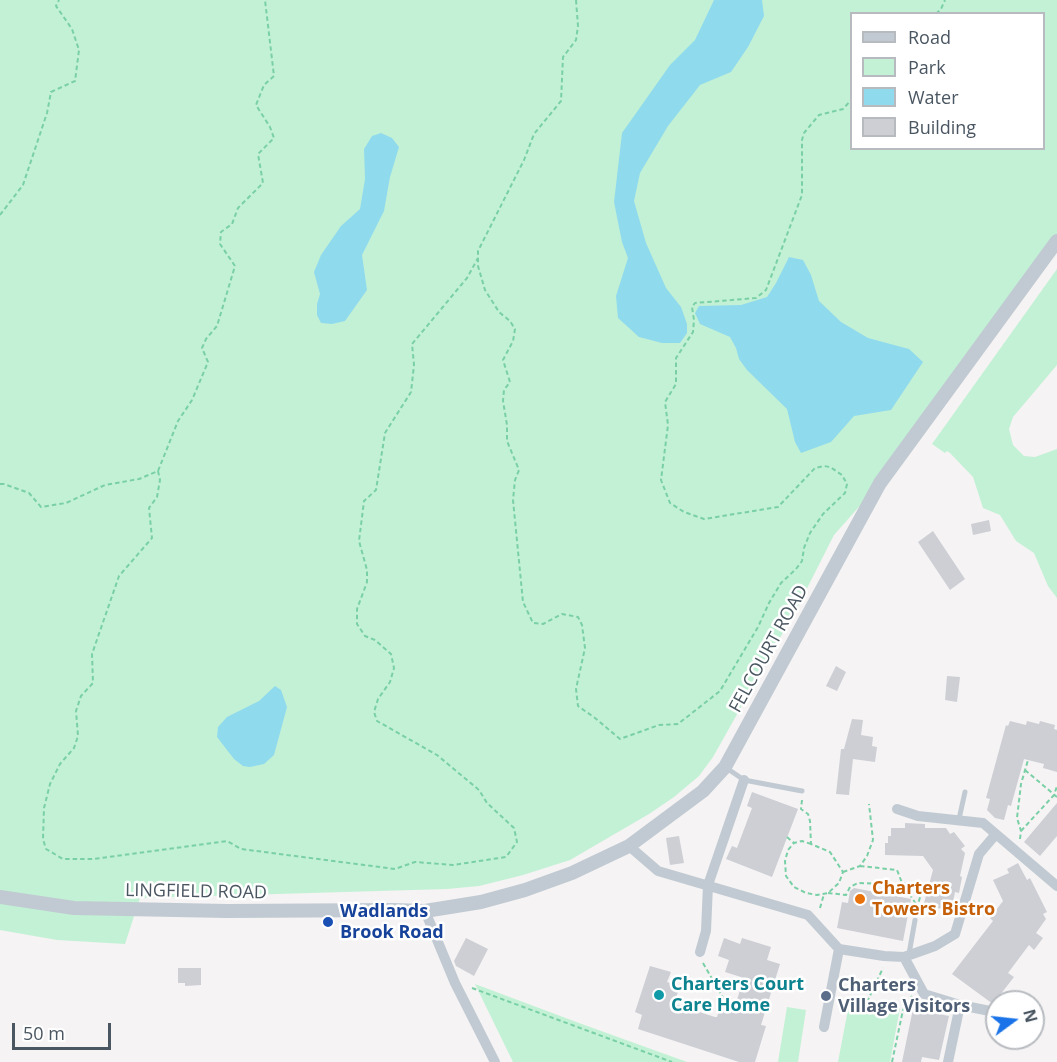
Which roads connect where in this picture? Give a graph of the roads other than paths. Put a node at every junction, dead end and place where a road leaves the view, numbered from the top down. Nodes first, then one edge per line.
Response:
1 (1057, 241) edge
2 (725, 767) junction
3 (744, 780) junction
4 (802, 791) road end
5 (965, 792) dead end
6 (897, 809) dead end
7 (959, 819) junction
8 (996, 834) junction
9 (629, 846) junction
10 (708, 885) junction
11 (1057, 886) edge
12 (0, 897) edge
13 (392, 910) joint
14 (425, 911) junction
15 (915, 920) road end
16 (839, 949) junction
17 (700, 952) road end
18 (907, 956) junction
19 (960, 1005) junction
20 (985, 1010) edge
21 (824, 1027) dead end
22 (495, 1062) edge
23 (948, 1062) edge

1 - 2 street, FELCOURT ROAD
2 - 3 lane
2 - 9 street, FELCOURT ROAD
3 - 4 lane
3 - 10 street
5 - 7 lane
6 - 7 street
7 - 8 street
8 - 11 street
8 - 18 street
9 - 10 street
9 - 14 street, FELCOURT ROAD
10 - 16 street
10 - 17 street
12 - 13 street, LINGFIELD ROAD
13 - 14 street, FELCOURT ROAD
14 - 22 street
15 - 18 lane
16 - 18 street
16 - 21 street
18 - 19 street
19 - 20 street
19 - 23 street

